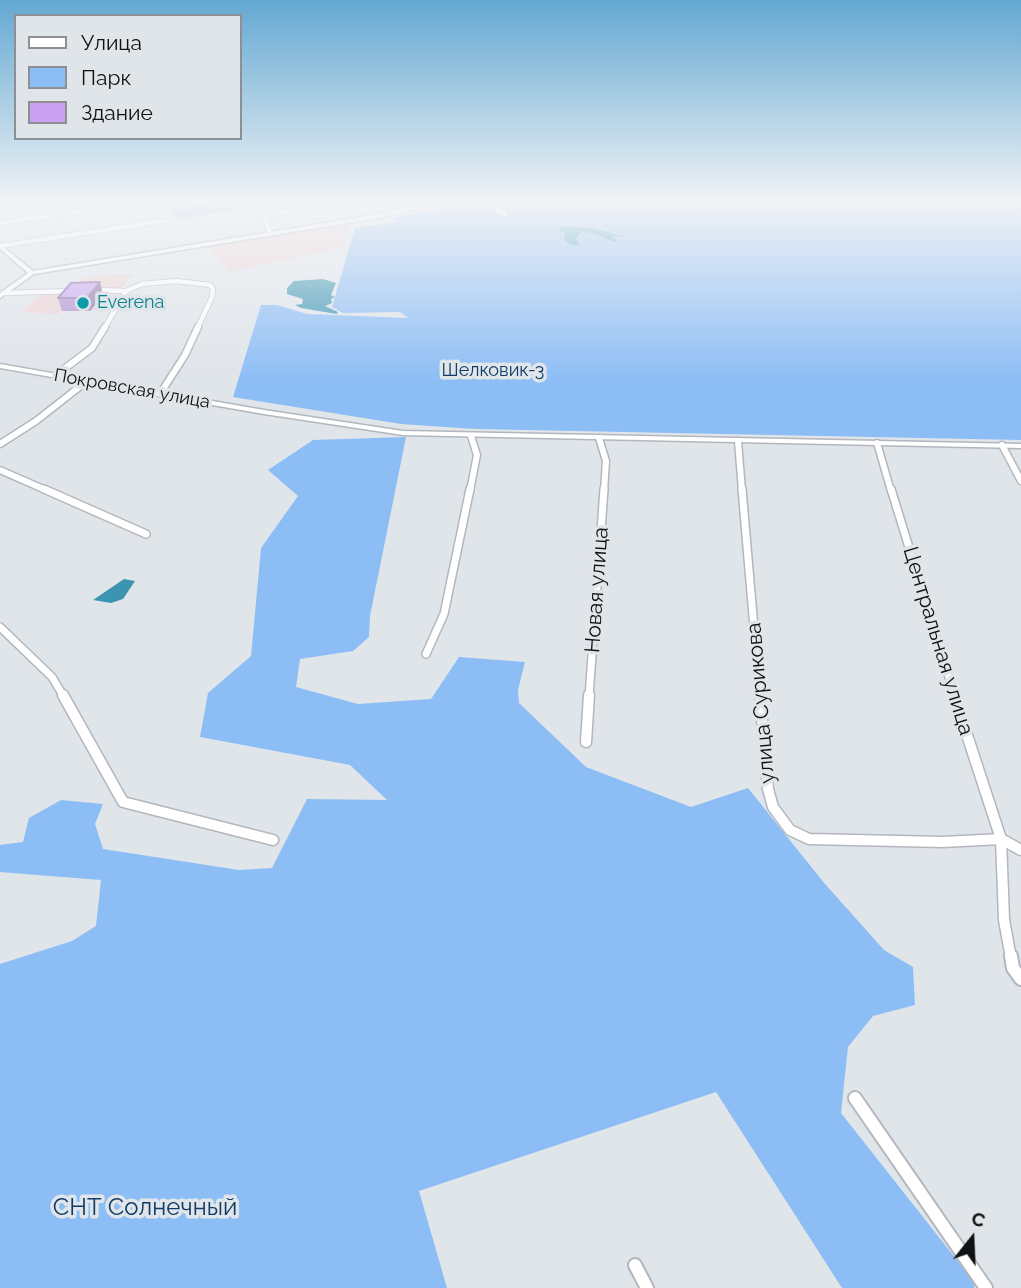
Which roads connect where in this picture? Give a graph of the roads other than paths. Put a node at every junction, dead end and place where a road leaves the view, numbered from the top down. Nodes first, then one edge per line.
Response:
1 (15, 260) edge
2 (109, 260) edge
3 (32, 273) junction
4 (76, 290) edge
5 (90, 290) edge
6 (126, 291) junction
7 (2, 295) edge
8 (0, 366) edge
9 (56, 375) junction
10 (87, 381) junction
11 (160, 394) junction
12 (471, 436) junction
13 (599, 438) junction
14 (738, 440) junction
15 (877, 443) junction
16 (0, 444) edge
17 (1002, 445) junction
18 (1021, 446) edge
19 (0, 470) edge
20 (1021, 481) edge
21 (146, 534) dead end
22 (0, 627) edge
23 (426, 653) dead end
24 (586, 742) dead end
25 (1001, 839) junction
26 (273, 840) dead end
27 (1021, 850) edge
28 (1021, 979) edge
29 (855, 1098) dead end
30 (635, 1265) dead end
31 (647, 1288) edge
32 (986, 1288) edge

1 - 3 street
2 - 3 street
3 - 7 street
4 - 7 street
5 - 6 street
6 - 9 street
6 - 11 street
8 - 9 street, Покровская улица
9 - 10 street, Покровская улица
10 - 11 street, Покровская улица
10 - 16 street
11 - 12 street, Покровская улица
12 - 13 street, Покровская улица
12 - 23 street
13 - 14 street, Покровская улица
13 - 24 street, Новая улица
14 - 15 street, Покровская улица
14 - 25 street, улица Сурикова
15 - 17 street, Покровская улица
15 - 25 street, Центральная улица
17 - 18 street, Покровская улица
17 - 20 street
19 - 21 street
22 - 26 street
25 - 27 street
25 - 28 street, Центральная улица
29 - 32 street
30 - 31 street

